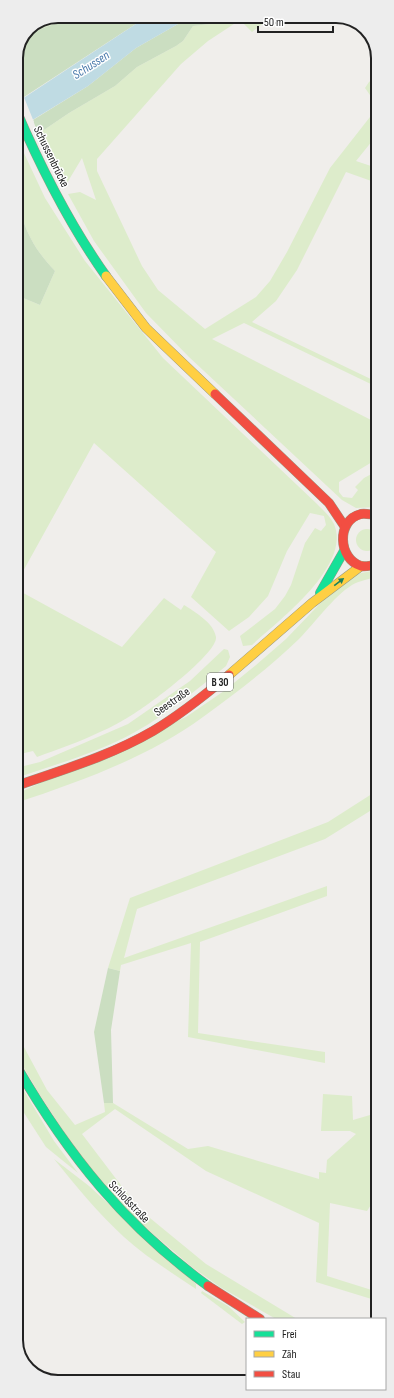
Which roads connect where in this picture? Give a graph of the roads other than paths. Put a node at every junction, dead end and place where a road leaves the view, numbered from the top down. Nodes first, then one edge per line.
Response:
1 (23, 127) edge
2 (329, 503) junction
3 (371, 513) edge
4 (356, 516) junction
5 (345, 527) junction
6 (344, 551) junction
7 (371, 565) edge
8 (361, 566) junction
9 (317, 598) junction
10 (23, 783) edge
11 (23, 1078) edge
12 (258, 1318) edge

1 - 2 main road, Schussenbrücke
2 - 4 main road
2 - 5 main road
3 - 4 main road
4 - 5 main road
5 - 6 main road, Seestraße
6 - 8 main road
6 - 9 main road, Seestraße / B 30
7 - 8 main road
9 -> 8 main road, Seestraße / B 30
9 - 10 main road, Seestraße / B 30
11 - 12 main road, Schloßstraße

